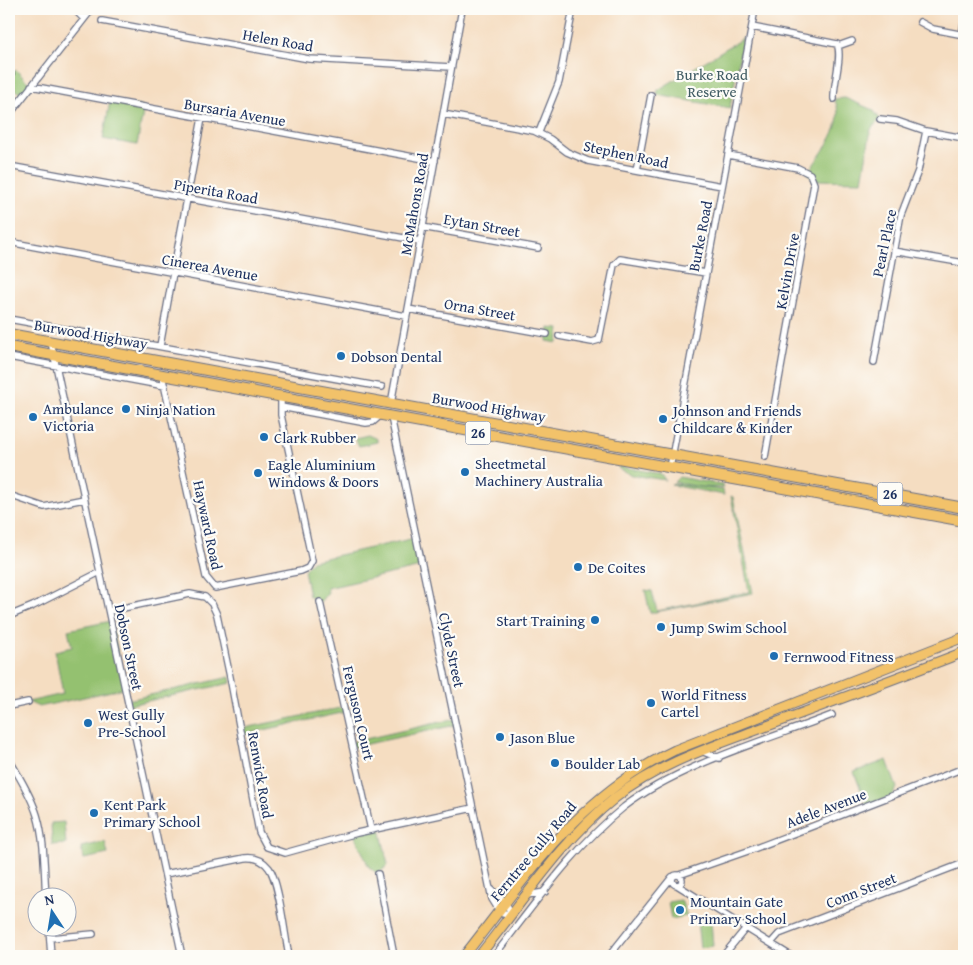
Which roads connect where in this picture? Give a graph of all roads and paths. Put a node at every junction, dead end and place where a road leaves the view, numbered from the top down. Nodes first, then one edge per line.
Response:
1 (74, 9) edge
2 (92, 9) edge
3 (462, 9) edge
4 (573, 9) edge
5 (755, 9) edge
6 (84, 18) junction
7 (102, 21) dead end
8 (920, 22) dead end
9 (964, 23) edge
10 (752, 27) junction
11 (963, 35) edge
12 (852, 40) dead end
13 (838, 46) junction
14 (451, 67) junction
15 (31, 86) junction
16 (651, 95) dead end
17 (834, 99) dead end
18 (443, 114) junction
19 (9, 115) edge
20 (202, 118) junction
21 (880, 119) dead end
22 (926, 131) junction
23 (539, 132) junction
24 (964, 138) edge
25 (728, 155) junction
26 (434, 161) junction
27 (9, 166) edge
28 (638, 170) junction
29 (190, 183) dead end
30 (722, 186) junction
31 (187, 199) junction
32 (422, 227) junction
33 (420, 241) junction
34 (9, 242) edge
35 (538, 248) dead end
36 (894, 251) junction
37 (613, 254) dead end
38 (176, 257) dead end
39 (618, 260) junction
40 (964, 263) edge
41 (173, 273) junction
42 (706, 273) junction
43 (408, 309) junction
44 (406, 316) junction
45 (9, 319) edge
46 (9, 334) edge
47 (547, 334) dead end
48 (559, 336) dead end
49 (51, 342) junction
50 (160, 346) junction
51 (9, 347) edge
52 (54, 355) junction
53 (9, 357) edge
54 (874, 362) dead end
55 (56, 366) junction
56 (162, 375) junction
57 (164, 386) junction
58 (382, 387) dead end
59 (281, 402) junction
60 (391, 404) junction
61 (386, 416) junction
62 (673, 456) junction
63 (765, 457) dead end
64 (670, 468) junction
65 (9, 495) edge
66 (84, 499) junction
67 (964, 508) edge
68 (964, 522) edge
69 (100, 572) junction
70 (320, 602) dead end
71 (109, 611) junction
72 (9, 616) edge
73 (964, 637) edge
74 (964, 652) edge
75 (28, 702) dead end
76 (822, 705) junction
77 (9, 706) edge
78 (781, 708) junction
79 (832, 715) dead end
80 (785, 719) junction
81 (818, 720) junction
82 (701, 751) junction
83 (719, 758) junction
84 (9, 759) edge
85 (670, 765) junction
86 (964, 768) edge
87 (666, 781) junction
88 (473, 808) junction
89 (371, 830) junction
90 (964, 864) edge
91 (165, 874) junction
92 (378, 874) dead end
93 (677, 880) junction
94 (45, 888) edge
95 (491, 889) junction
96 (545, 892) junction
97 (527, 895) junction
98 (506, 903) junction
99 (500, 912) junction
100 (510, 917) junction
101 (746, 928) junction
102 (93, 934) dead end
103 (512, 934) junction
104 (78, 935) edge
105 (50, 938) edge
106 (771, 943) junction
107 (51, 956) edge
108 (182, 956) edge
109 (289, 956) edge
110 (394, 956) edge
111 (464, 956) edge
112 (479, 956) edge
113 (494, 956) edge
114 (609, 956) edge
115 (723, 956) edge
116 (790, 956) edge

1 - 6 street
2 - 6 street
3 - 14 street, McMahons Road
4 - 23 street
5 - 10 street, Burke Road
6 - 15 street
7 - 14 street, Helen Road
8 - 11 street
9 - 11 street
10 - 13 street
10 - 25 street, Burke Road
12 - 13 street
13 - 17 street
14 - 18 street, McMahons Road
15 - 19 street
15 - 20 street, Bursaria Avenue
16 - 28 street
18 - 23 street, Stephen Road
18 - 26 street, McMahons Road
20 - 26 street, Bursaria Avenue
20 - 29 street
21 - 22 street
22 - 24 street
22 - 36 street, Pearl Place
23 - 28 street, Stephen Road
25 - 30 street, Burke Road
25 - 63 street, Kelvin Drive
26 - 32 street, McMahons Road
27 - 31 street, Piperita Road
28 - 30 street, Stephen Road
30 - 42 street, Burke Road
31 - 33 street, Piperita Road
31 - 38 street
32 - 33 street, McMahons Road
32 - 35 street, Eytan Street
33 - 43 street, McMahons Road
34 - 41 street, Cinerea Avenue
36 - 40 street
36 - 54 street, Pearl Place
37 - 39 street
39 - 42 street
39 - 48 street
41 - 44 street, Cinerea Avenue
41 - 50 street
42 - 62 street, Burke Road
43 - 44 street, McMahons Road
43 - 47 street, Orna Street
44 - 60 street, McMahons Road
45 - 50 street, Burwood Highway
46 - 49 highway, Burwood Highway / 26
49 - 52 street, Dobson Street
49 - 60 highway, Burwood Highway / 26
50 - 58 street, Burwood Highway
51 - 52 highway, Burwood Highway / 26
52 - 55 street, Dobson Street
52 - 56 highway, Burwood Highway / 26
53 - 55 street
55 - 57 street
55 - 66 street, Dobson Street
56 - 57 street, Hayward Road
56 - 59 highway, Burwood Highway / 26
57 - 59 street, Hayward Road
59 - 61 highway, Burwood Highway / 26
60 - 61 highway
60 - 62 highway, Burwood Highway / 26
61 - 64 highway, Burwood Highway / 26
61 - 88 street, Clyde Street
62 - 64 street, Burke Road
62 - 67 highway, Burwood Highway / 26
64 - 68 highway, Burwood Highway / 26
65 - 66 street
66 - 69 street, Dobson Street
69 - 71 street, Dobson Street
69 - 72 street
70 - 89 street, Ferguson Court
71 - 89 street, Renwick Road
71 - 91 street, Dobson Street
73 - 78 main road, Ferntree Gully Road
74 - 76 main road, Ferntree Gully Road
75 - 77 street
76 - 80 main road, Ferntree Gully Road
76 - 81 street
78 - 80 main road
78 - 98 main road, Ferntree Gully Road
79 - 81 street
80 - 82 main road, Ferntree Gully Road
81 - 83 street
82 - 83 street
82 - 85 main road, Ferntree Gully Road
83 - 87 street
84 - 94 street
85 - 87 street
85 - 97 main road, Ferntree Gully Road
86 - 93 street, Adele Avenue
87 - 96 street
88 - 89 street, Renwick Road
88 - 95 street, Clyde Street
90 - 106 street, Conn Street
91 - 108 street, Dobson Street
91 - 109 street
92 - 110 street
93 - 101 street
93 - 114 street, Adele Avenue
95 - 98 street
95 - 99 street, Clyde Street
96 - 97 street
96 - 103 street
97 - 100 main road, Ferntree Gully Road
98 - 99 main road, Ferntree Gully Road
98 - 100 street
99 - 100 street
99 - 111 main road, Ferntree Gully Road
100 - 103 street
100 - 112 main road, Ferntree Gully Road
101 - 106 street
101 - 115 street
102 - 104 street
103 - 113 street
105 - 107 street
106 - 116 street

